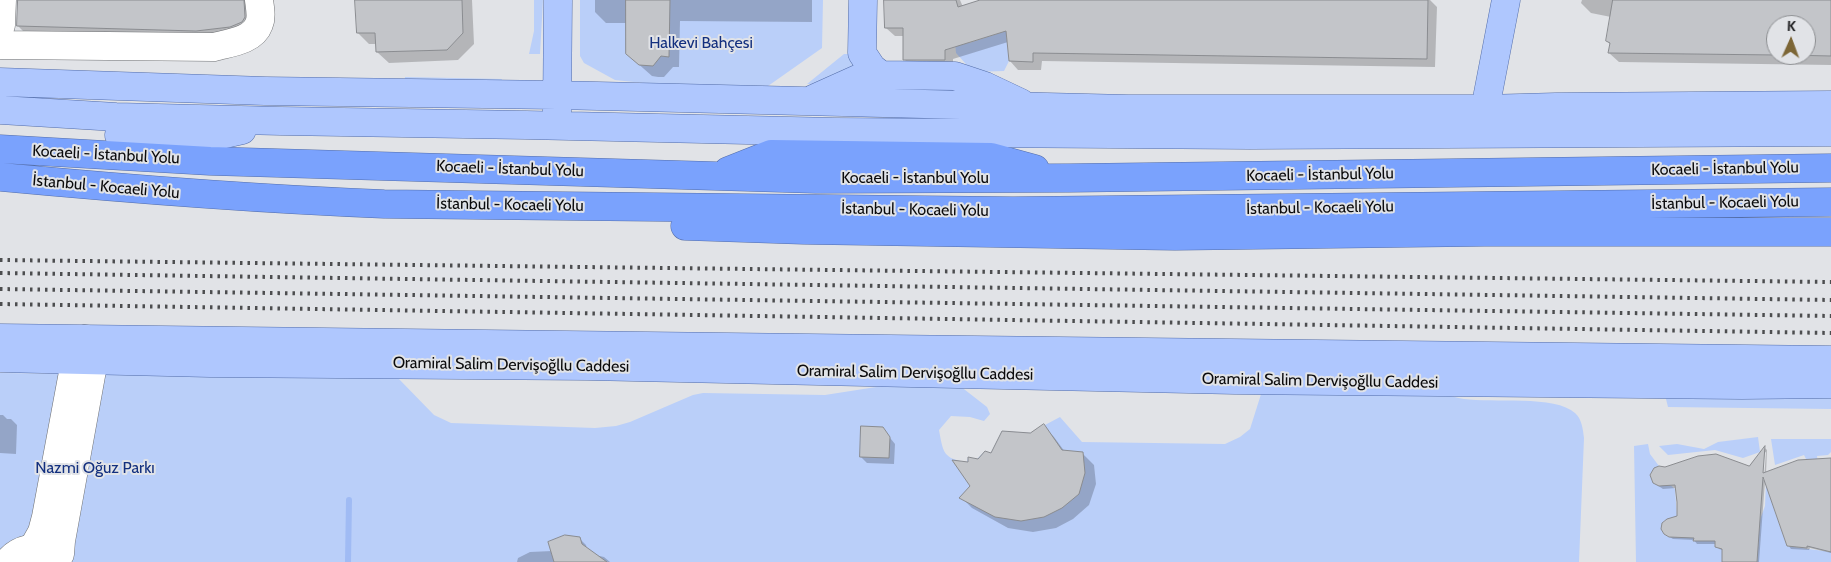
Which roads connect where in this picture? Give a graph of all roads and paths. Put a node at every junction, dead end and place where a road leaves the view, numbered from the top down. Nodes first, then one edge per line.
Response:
1 (260, 0) edge
2 (558, 0) edge
3 (863, 0) edge
4 (1506, 0) edge
5 (1, 23) edge
6 (881, 74) junction
7 (0, 82) edge
8 (557, 95) junction
9 (807, 102) junction
10 (1831, 105) edge
11 (1031, 108) junction
12 (0, 110) edge
13 (1484, 121) junction
14 (281, 122) junction
15 (0, 126) edge
16 (556, 126) junction
17 (1831, 132) edge
18 (0, 149) edge
19 (1831, 168) edge
20 (0, 177) edge
21 (140, 190) junction
22 (0, 194) edge
23 (1831, 202) edge
24 (492, 205) junction
25 (1831, 232) edge
26 (0, 338) edge
27 (85, 352) junction
28 (0, 358) edge
29 (1831, 360) edge
30 (1831, 384) edge
31 (34, 548) junction
32 (64, 558) edge
33 (8, 562) edge

1 - 5 street
2 - 8 main road
3 - 6 main road
4 - 13 main road
6 - 9 main road
6 - 11 main road
7 - 8 main road
8 - 9 main road
8 - 16 main road
9 - 11 main road
10 - 13 main road
11 - 13 main road
12 - 14 main road
13 - 16 main road
13 - 17 main road
14 - 15 main road
14 - 16 main road
18 - 19 highway, Kocaeli - İstanbul Yolu
20 - 21 highway, İstanbul - Kocaeli Yolu
21 - 22 highway
21 - 24 highway, İstanbul - Kocaeli Yolu
23 - 24 highway, İstanbul - Kocaeli Yolu
24 - 25 highway
26 - 27 main road, Oramiral Salim Dervişoğllu Caddesi
27 - 28 main road, Oramiral Salim Dervişoğllu Caddesi
27 - 29 main road, Oramiral Salim Dervişoğllu Caddesi
27 - 30 main road, Oramiral Salim Dervişoğllu Caddesi
27 - 31 street
27 - 32 street
31 - 32 street
31 - 33 street

